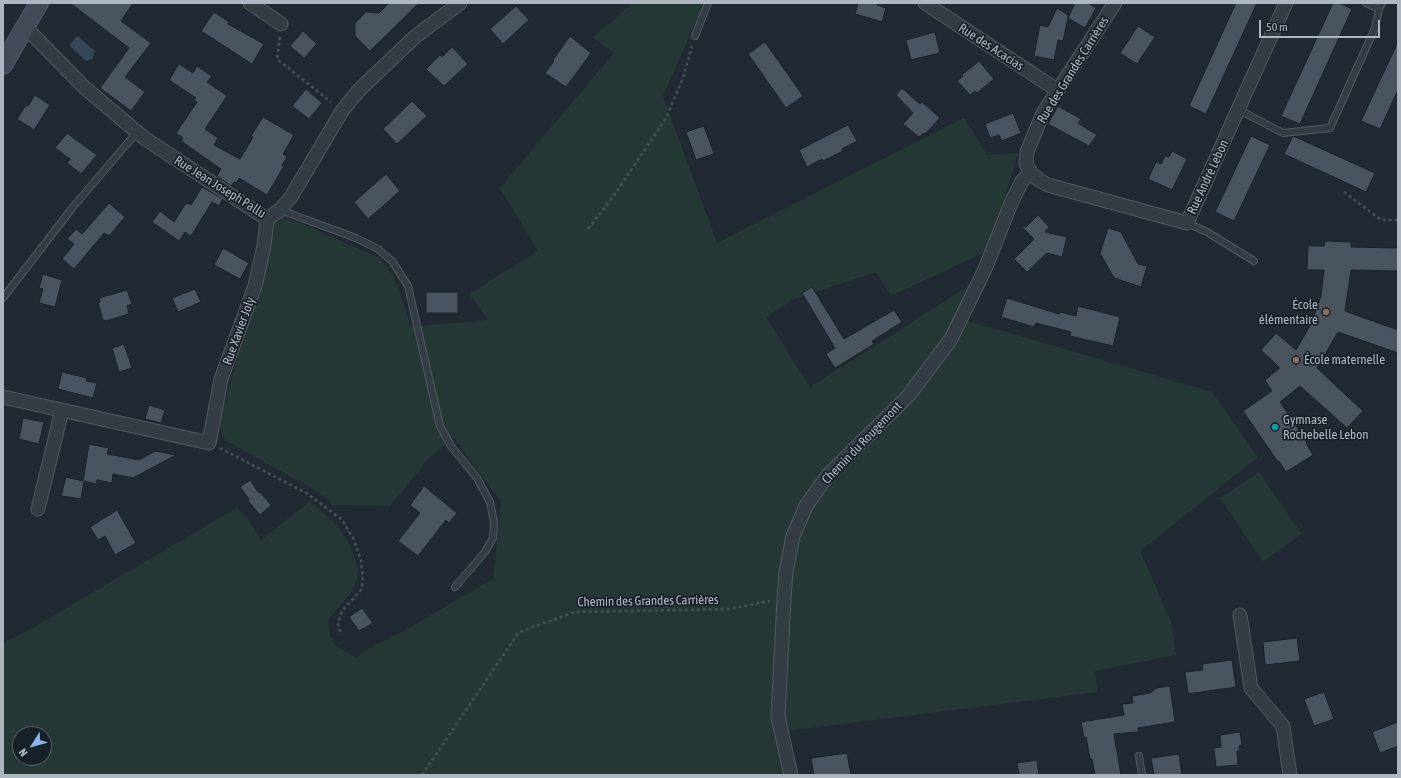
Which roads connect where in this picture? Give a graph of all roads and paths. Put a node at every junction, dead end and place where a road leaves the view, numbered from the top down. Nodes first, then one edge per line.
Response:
1 (39, 3) edge
2 (250, 3) edge
3 (460, 3) edge
4 (708, 3) edge
5 (925, 3) edge
6 (1115, 3) edge
7 (1286, 3) edge
8 (1366, 3) edge
9 (1382, 3) edge
10 (1379, 9) junction
11 (281, 24) joint
12 (24, 29) junction
13 (695, 36) joint
14 (3, 65) edge
15 (1057, 90) junction
16 (1239, 110) junction
17 (342, 111) junction
18 (137, 132) junction
19 (1031, 173) junction
20 (1344, 192) dead end
21 (280, 210) junction
22 (267, 219) junction
23 (1398, 220) edge
24 (1187, 222) junction
25 (588, 229) dead end
26 (1254, 262) dead end
27 (3, 298) edge
28 (3, 397) edge
29 (62, 410) junction
30 (209, 443) junction
31 (38, 508) dead end
32 (455, 587) dead end
33 (784, 599) junction
34 (1240, 615) dead end
35 (341, 635) dead end
36 (1139, 756) dead end
37 (422, 775) edge
38 (791, 775) edge
39 (1142, 775) edge
40 (1290, 775) edge

1 - 12 street
2 - 11 street
3 - 17 street, Rue Jean Joseph Pallu
4 - 13 lane
5 - 15 street, Rue des Acacias
6 - 15 street, Rue des Grandes Carrières
7 - 16 street, Rue André Lebon
8 - 10 lane
9 - 10 lane
10 - 16 lane
11 - 17 path
12 - 14 street
12 - 18 street, Rue Jean Joseph Pallu
13 - 25 path
15 - 19 street, Rue des Grandes Carrières
16 - 24 street, Rue André Lebon
17 - 21 street, Rue Jean Joseph Pallu
18 - 22 street, Rue Jean Joseph Pallu
18 - 27 lane
19 - 24 street, Rue André Lebon
19 - 33 street, Chemin du Rougemont
20 - 23 path
21 - 22 street, Rue Jean Joseph Pallu
21 - 32 lane
22 - 30 street, Rue Xavier Joly
24 - 26 lane
28 - 29 street
29 - 30 street
29 - 31 street
30 - 35 path
33 - 37 path, Chemin des Grandes Carrières
33 - 38 street, Chemin du Rougemont
34 - 40 street
36 - 39 lane

